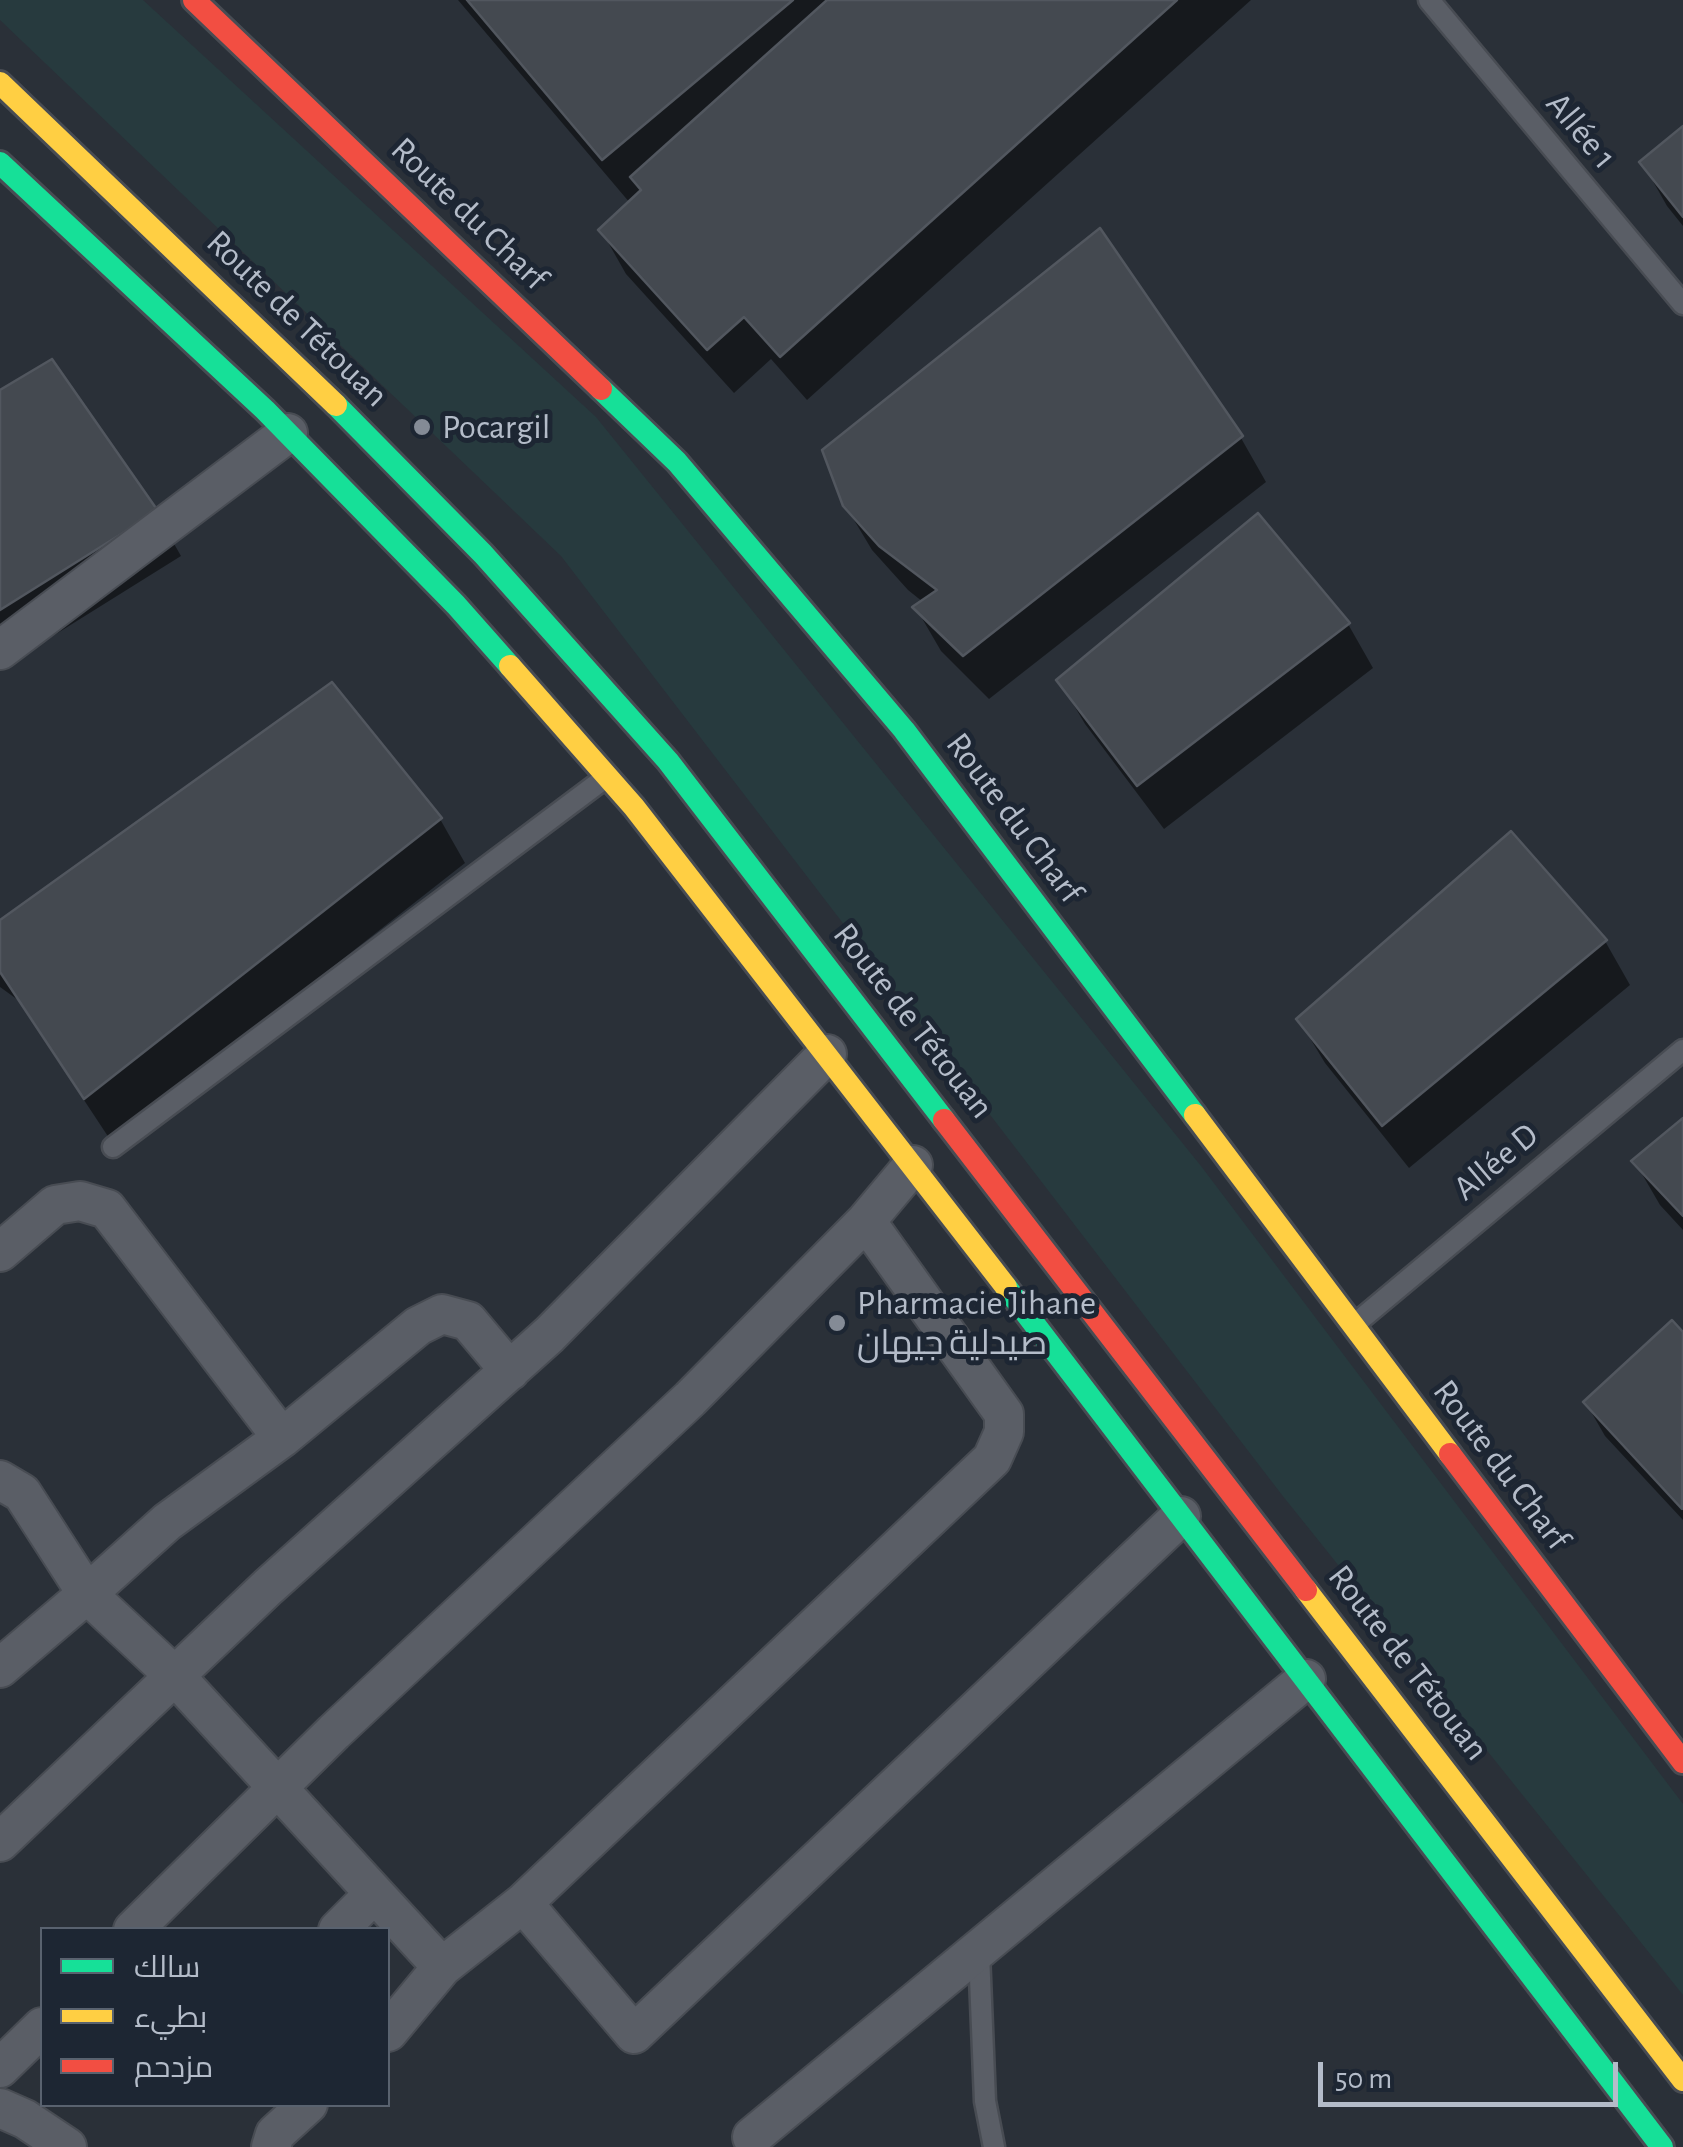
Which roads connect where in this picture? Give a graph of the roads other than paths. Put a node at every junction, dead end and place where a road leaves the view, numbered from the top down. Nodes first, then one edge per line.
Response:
1 (194, 0) edge
2 (1428, 0) edge
3 (0, 82) edge
4 (0, 163) edge
5 (1683, 304) edge
6 (288, 433) junction
7 (0, 650) edge
8 (607, 776) junction
9 (1683, 1050) edge
10 (826, 1054) junction
11 (113, 1147) dead end
12 (913, 1165) junction
13 (866, 1221) junction
14 (0, 1252) edge
15 (1352, 1326) junction
16 (510, 1371) junction
17 (282, 1438) junction
18 (0, 1480) edge
19 (1181, 1516) junction
20 (87, 1594) junction
21 (0, 1668) edge
22 (176, 1677) junction
23 (1306, 1679) junction
24 (1683, 1762) edge
25 (278, 1788) junction
26 (0, 1842) edge
27 (374, 1894) junction
28 (523, 1903) junction
29 (135, 1927) edge
30 (341, 1927) edge
31 (979, 1953) junction
32 (442, 1967) junction
33 (40, 2029) edge
34 (390, 2030) edge
35 (0, 2068) edge
36 (1683, 2080) edge
37 (305, 2107) edge
38 (0, 2108) edge
39 (752, 2137) dead end
40 (67, 2147) edge
41 (271, 2147) edge
42 (994, 2147) edge
43 (1662, 2147) edge

1 - 15 main road, Route du Charf
2 - 5 lane, Allée 1
3 - 36 main road, Route de Tétouan
4 - 6 main road
6 - 7 street
6 - 8 main road
8 - 10 main road
8 - 11 lane
9 - 15 lane, Allée D
10 - 12 main road
10 - 16 street
12 - 13 street
12 - 19 main road
13 - 25 street
13 - 28 street
14 - 17 street
15 - 24 main road, Route du Charf
16 - 17 street
16 - 22 street
17 - 20 street
18 - 20 street
19 - 23 main road
19 - 28 street
20 - 21 street
20 - 22 street
22 - 25 street
22 - 26 street
23 - 31 street
23 - 43 main road
25 - 27 street
25 - 29 street
27 - 30 street
27 - 32 street
28 - 32 street
31 - 39 street
31 - 42 lane
32 - 34 street
33 - 35 street
37 - 41 street
38 - 40 street

